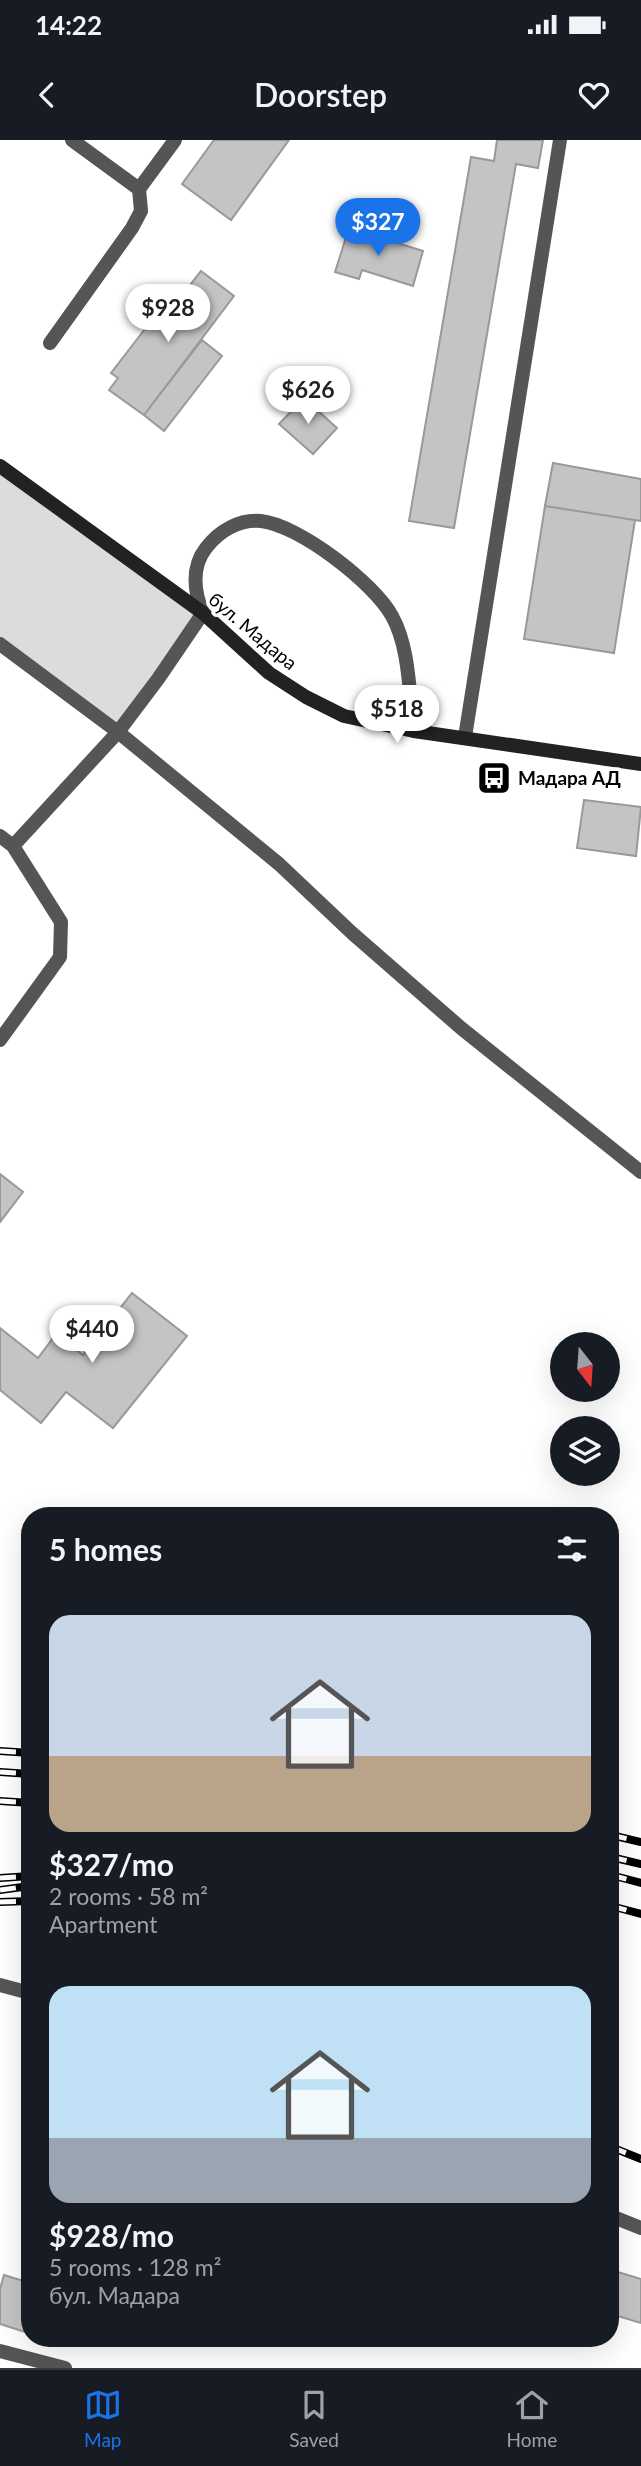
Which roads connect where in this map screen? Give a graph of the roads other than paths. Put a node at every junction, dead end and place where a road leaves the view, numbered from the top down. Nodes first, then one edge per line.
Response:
1 (72, 140) edge
2 (175, 140) edge
3 (560, 140) edge
4 (139, 190) junction
5 (50, 343) dead end
6 (0, 466) edge
7 (202, 613) junction
8 (0, 644) edge
9 (414, 731) junction
10 (118, 732) junction
11 (465, 737) junction
12 (641, 764) edge
13 (0, 836) edge
14 (13, 846) junction
15 (0, 1040) edge
16 (641, 1172) edge
17 (0, 1985) edge
18 (21, 1991) edge
19 (619, 2219) edge
20 (641, 2228) edge
21 (0, 2351) edge
22 (65, 2368) edge

1 - 4 lane
2 - 4 lane
3 - 11 lane
4 - 5 lane
6 - 7 main road, бул. Мадара
7 - 9 main road, бул. Мадара
7 - 9 lane
7 - 10 lane
8 - 10 lane
9 - 11 main road, бул. Мадара
10 - 14 lane
10 - 16 lane
11 - 12 main road, бул. Мадара
13 - 14 lane
14 - 15 lane
17 - 18 lane
19 - 20 lane
21 - 22 lane

